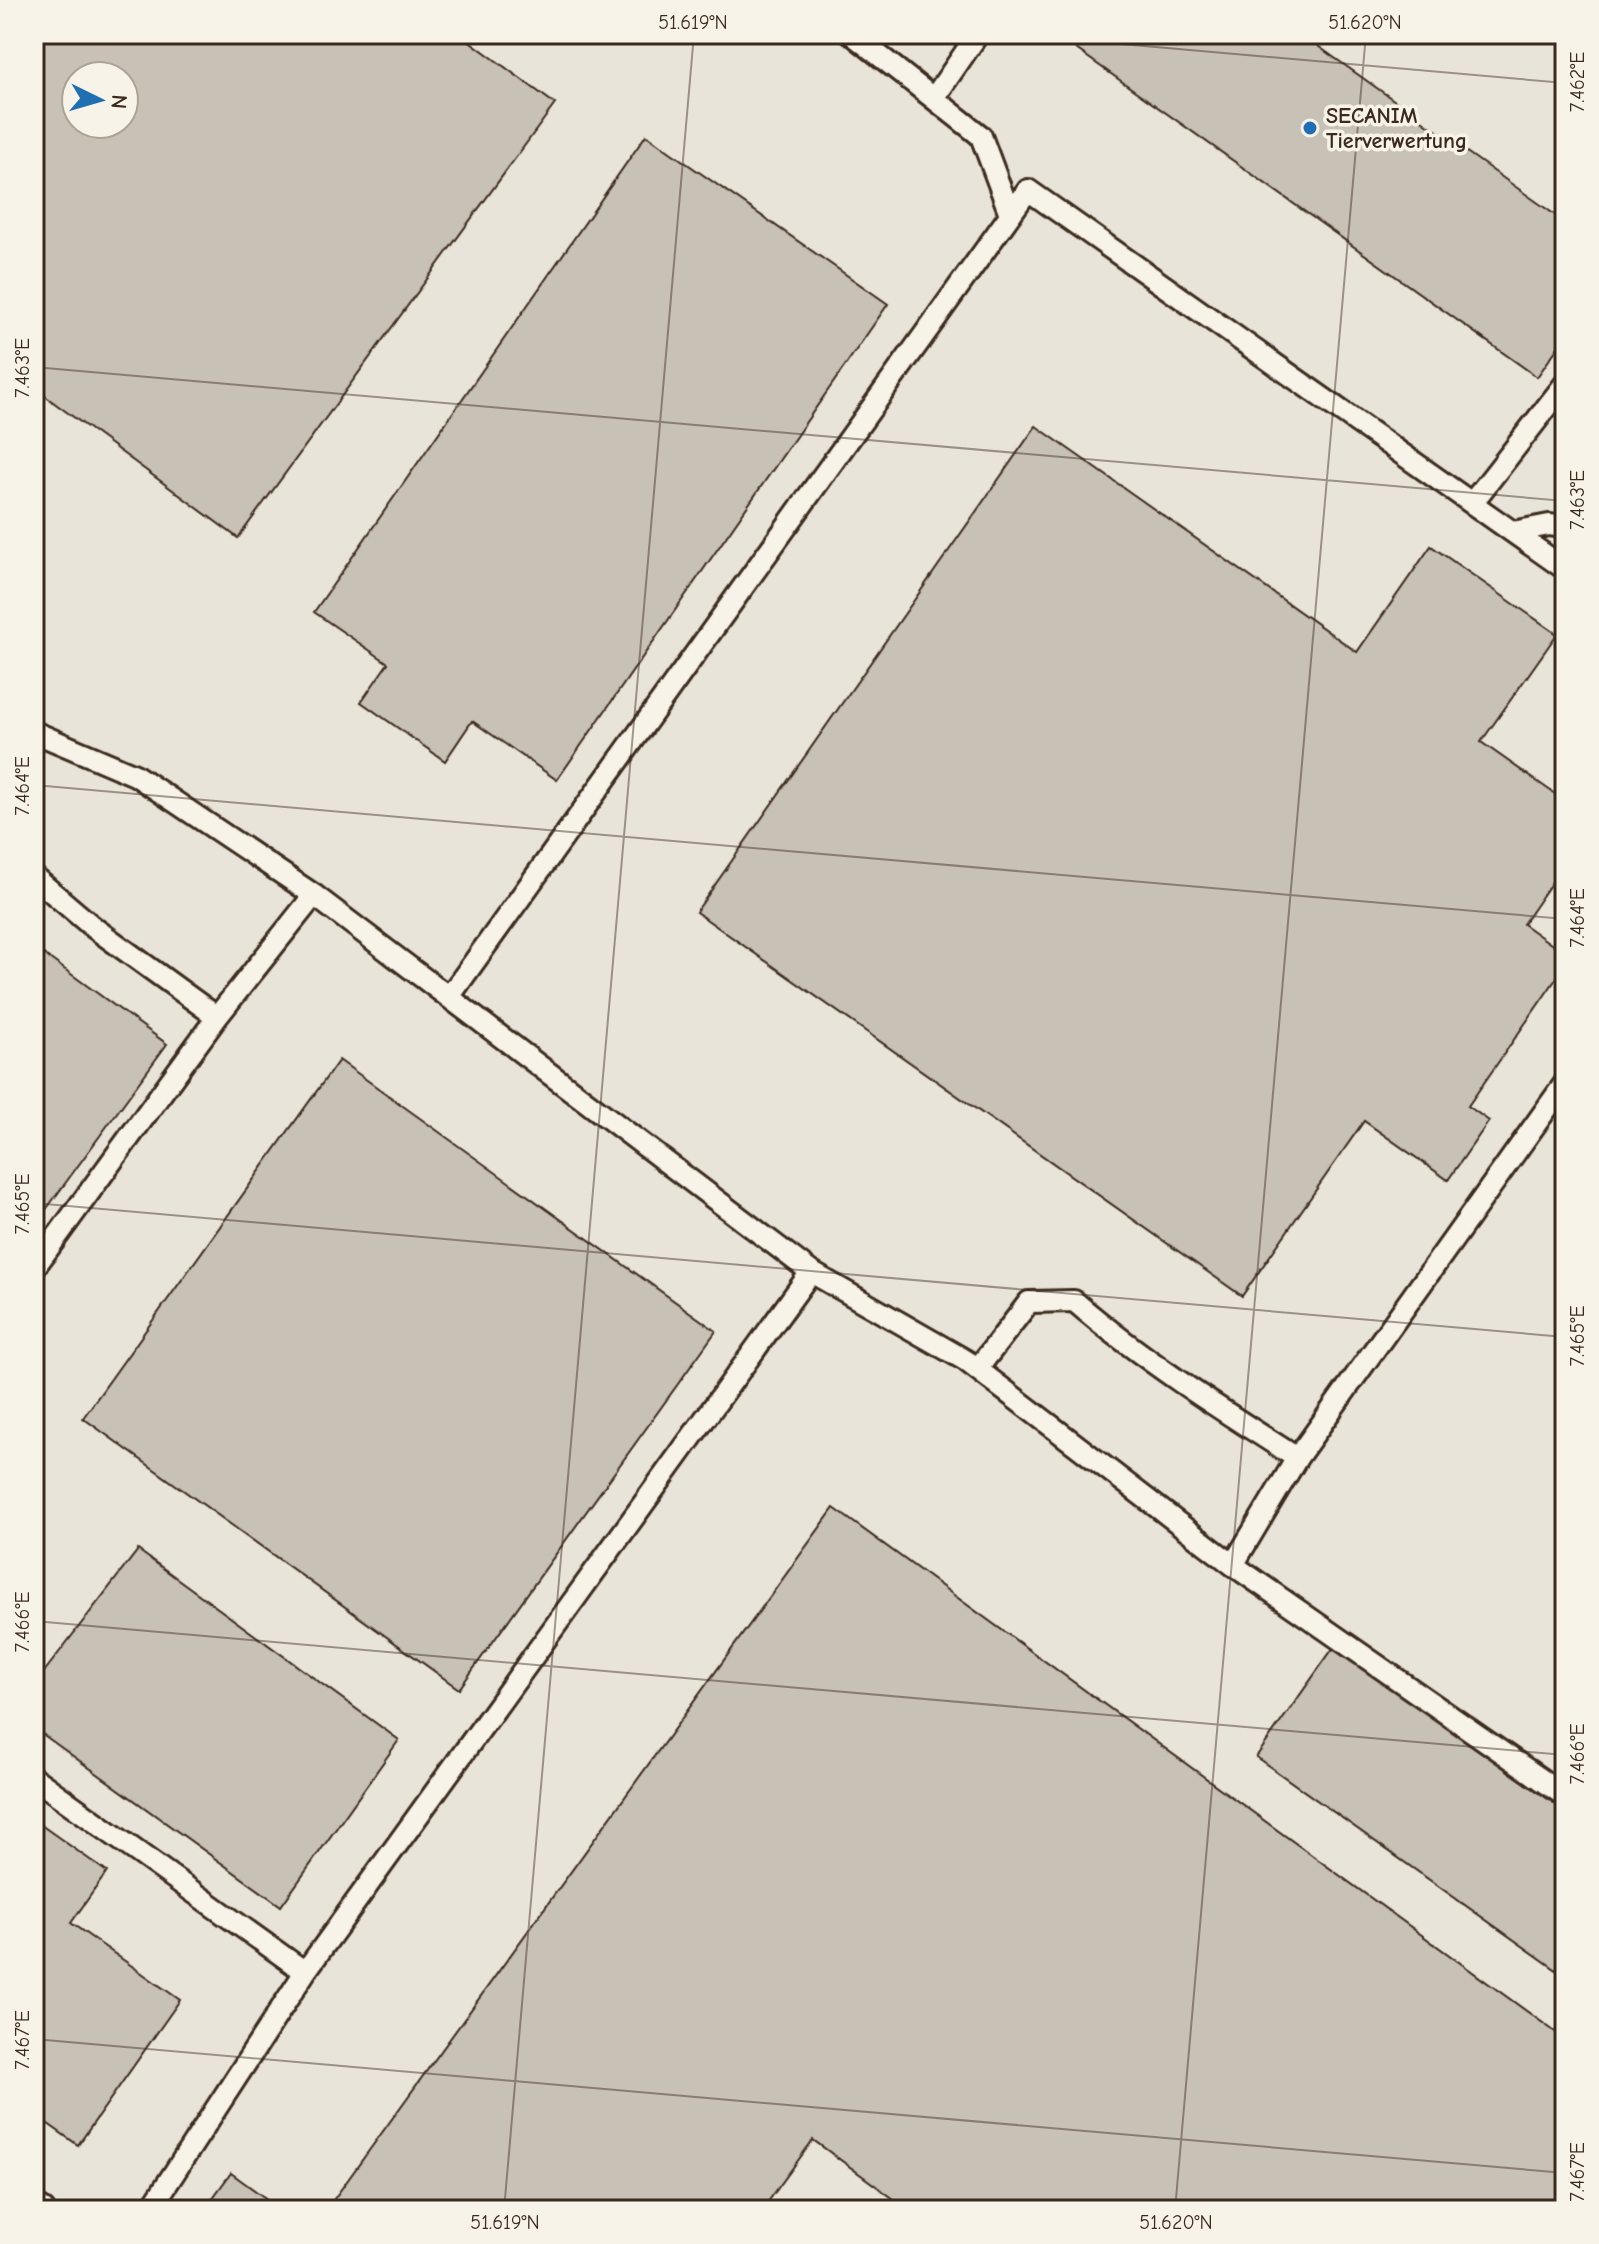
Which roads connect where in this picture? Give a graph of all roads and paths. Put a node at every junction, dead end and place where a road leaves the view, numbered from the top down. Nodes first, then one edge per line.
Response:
1 (852, 34) edge
2 (978, 34) edge
3 (934, 98) junction
4 (1010, 214) junction
5 (1565, 384) edge
6 (1472, 503) junction
7 (1565, 527) edge
8 (1513, 532) junction
9 (1565, 569) edge
10 (34, 732) edge
11 (34, 877) edge
12 (314, 895) junction
13 (449, 997) junction
14 (217, 1017) junction
15 (1565, 1083) edge
16 (34, 1268) edge
17 (811, 1272) junction
18 (965, 1360) junction
19 (1297, 1458) junction
20 (1233, 1565) junction
21 (34, 1778) edge
22 (1565, 1796) edge
23 (305, 1972) junction
24 (34, 2204) edge
25 (44, 2210) edge
26 (150, 2210) edge

1 - 3 lane
2 - 3 lane
3 - 4 lane
4 - 6 lane
4 - 13 lane
5 - 6 lane
6 - 8 lane
7 - 8 lane
8 - 9 lane
10 - 12 lane
11 - 14 lane
12 - 13 lane
12 - 14 lane
13 - 17 lane
14 - 16 lane
15 - 19 lane
17 - 18 lane
17 - 23 lane
18 - 19 lane
18 - 20 lane
19 - 20 lane
20 - 22 lane
21 - 23 lane
23 - 26 lane
24 - 25 lane

